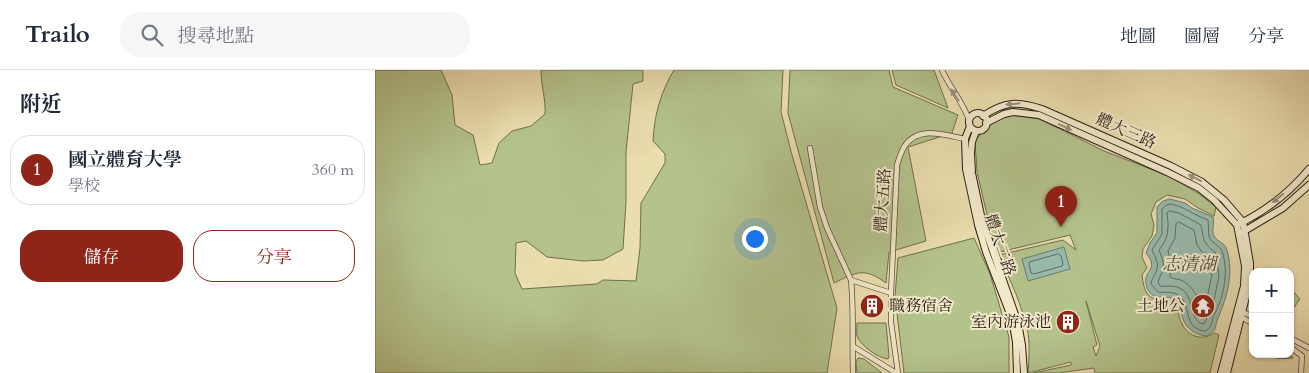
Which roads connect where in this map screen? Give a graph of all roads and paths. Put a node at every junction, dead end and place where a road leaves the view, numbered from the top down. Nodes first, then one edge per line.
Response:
1 (942, 70) edge
2 (985, 119) junction
3 (970, 123) junction
4 (976, 131) junction
5 (965, 139) junction
6 (810, 148) dead end
7 (1309, 169) edge
8 (1309, 185) edge
9 (1240, 224) junction
10 (1242, 233) junction
11 (851, 280) junction
12 (891, 293) junction
13 (1240, 314) junction
14 (1249, 316) edge
15 (1249, 321) edge
16 (1294, 340) edge
17 (854, 347) junction
18 (1309, 348) edge
19 (1294, 350) edge
20 (853, 373) edge
21 (897, 373) edge
22 (1017, 373) edge
23 (1024, 373) edge
24 (1221, 373) edge
25 (1227, 373) edge
26 (1301, 373) edge

3 -> 1 street
2 - 3 street
2 - 4 street
2 - 9 street, 體大三路
3 - 4 street
3 - 5 street, 體大二路
4 - 23 street, 體大二路
5 - 12 street, 體大五路
5 - 22 street, 體大二路
6 - 11 street
7 -> 9 street
8 - 10 street
9 - 10 street
10 - 13 street
11 - 12 street
11 - 17 street
12 - 21 street, 體大五路
13 - 14 street
13 - 15 street
13 - 24 street
13 - 25 street
16 - 18 street
17 - 20 street
17 - 21 street
19 - 26 street

